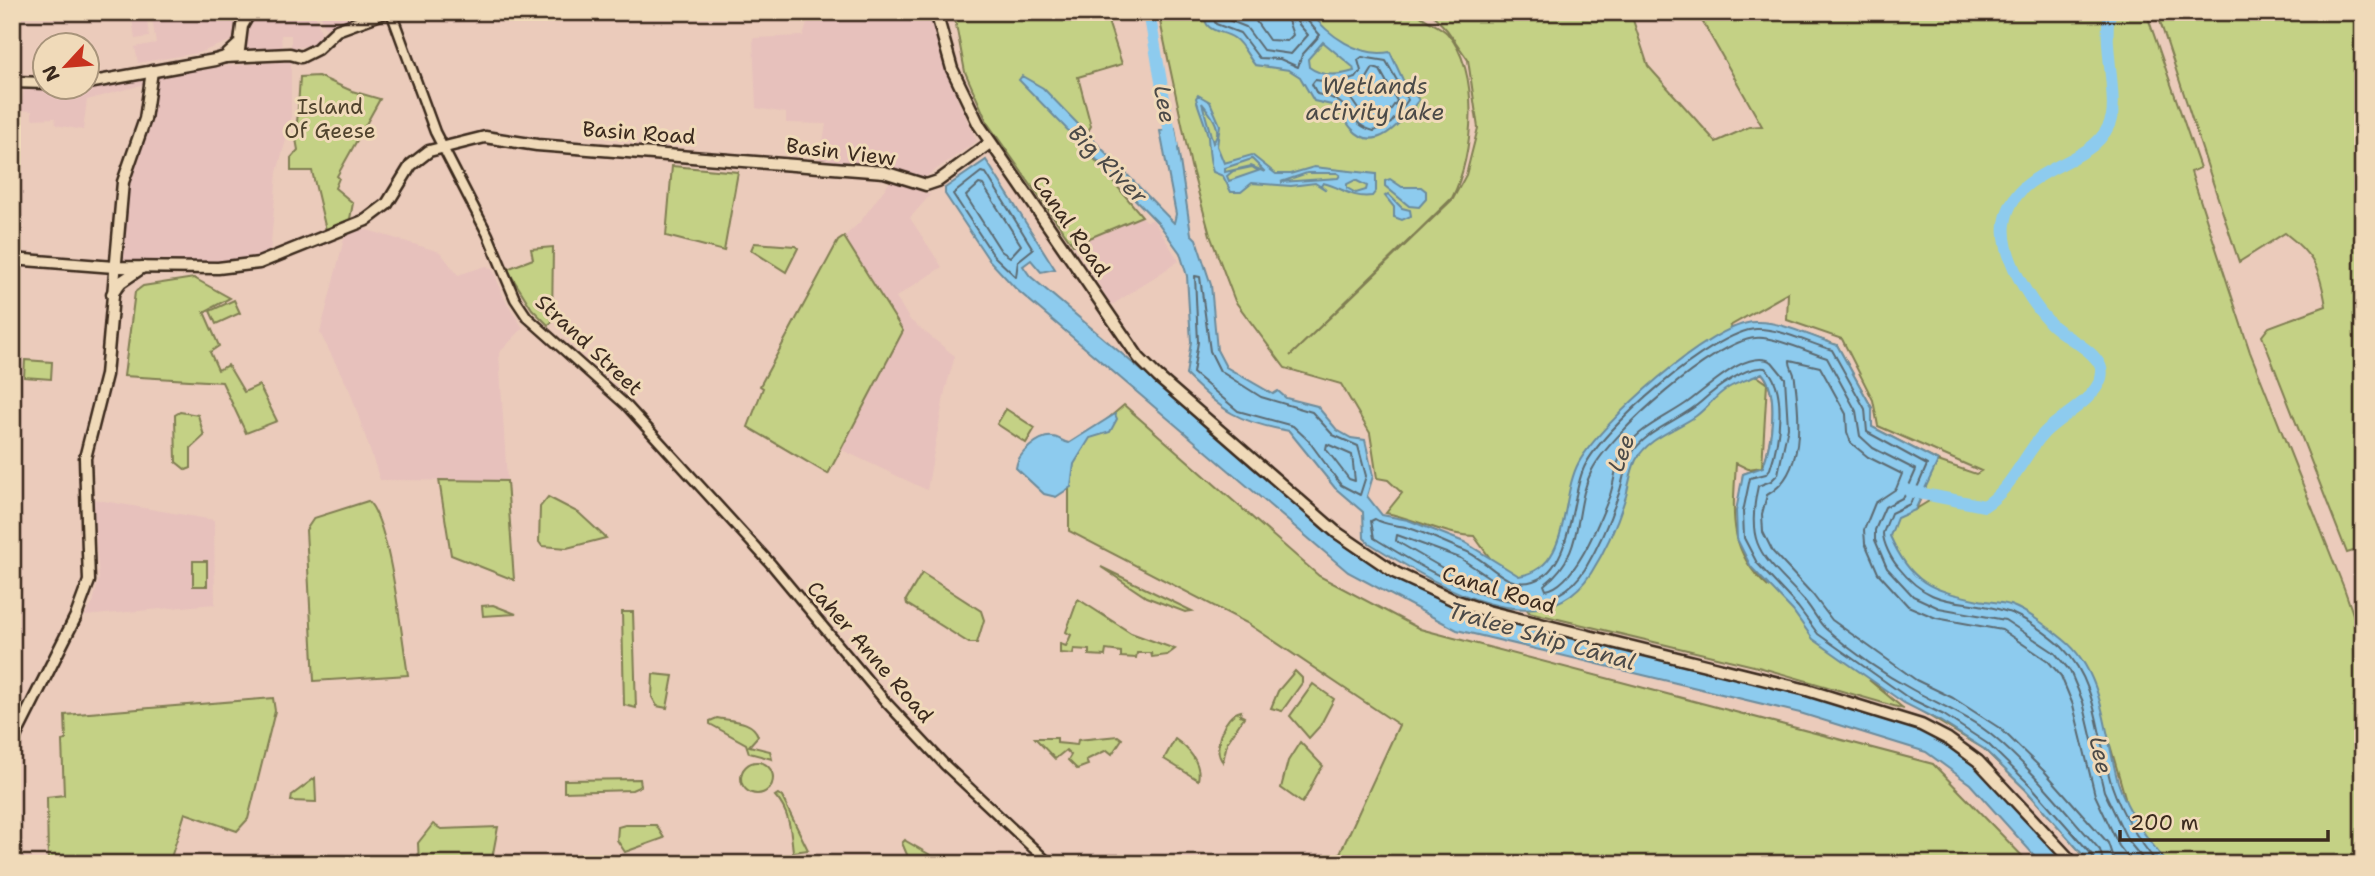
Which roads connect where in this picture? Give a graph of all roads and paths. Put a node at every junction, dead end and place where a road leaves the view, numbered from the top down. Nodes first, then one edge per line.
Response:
1 (250, 12) edge
2 (389, 12) edge
3 (936, 12) edge
4 (943, 12) edge
5 (943, 36) junction
6 (238, 45) junction
7 (225, 57) junction
8 (241, 58) junction
9 (152, 71) junction
10 (102, 80) edge
11 (12, 82) edge
12 (32, 83) edge
13 (990, 143) junction
14 (444, 145) junction
15 (747, 160) joint
16 (12, 259) edge
17 (114, 267) junction
18 (143, 267) junction
19 (112, 294) junction
20 (671, 455) joint
21 (12, 743) edge
22 (1050, 864) edge
23 (2074, 864) edge

1 - 6 main road
2 - 8 main road
2 - 14 street, Strand Street
3 - 5 main road, Canal Road
4 - 5 main road
5 - 13 main road, Canal Road
6 - 7 main road
6 - 8 main road
7 - 8 main road
7 - 9 main road
9 - 10 main road
9 - 17 main road
11 - 12 main road
13 - 15 main road, Basin View
13 - 23 main road, Canal Road
14 - 15 main road, Basin Road
14 - 18 main road
14 - 20 street, Strand Street
16 - 17 main road
17 - 18 main road
17 - 19 main road
18 - 19 main road
19 - 21 main road
20 - 22 street, Caher Anne Road

